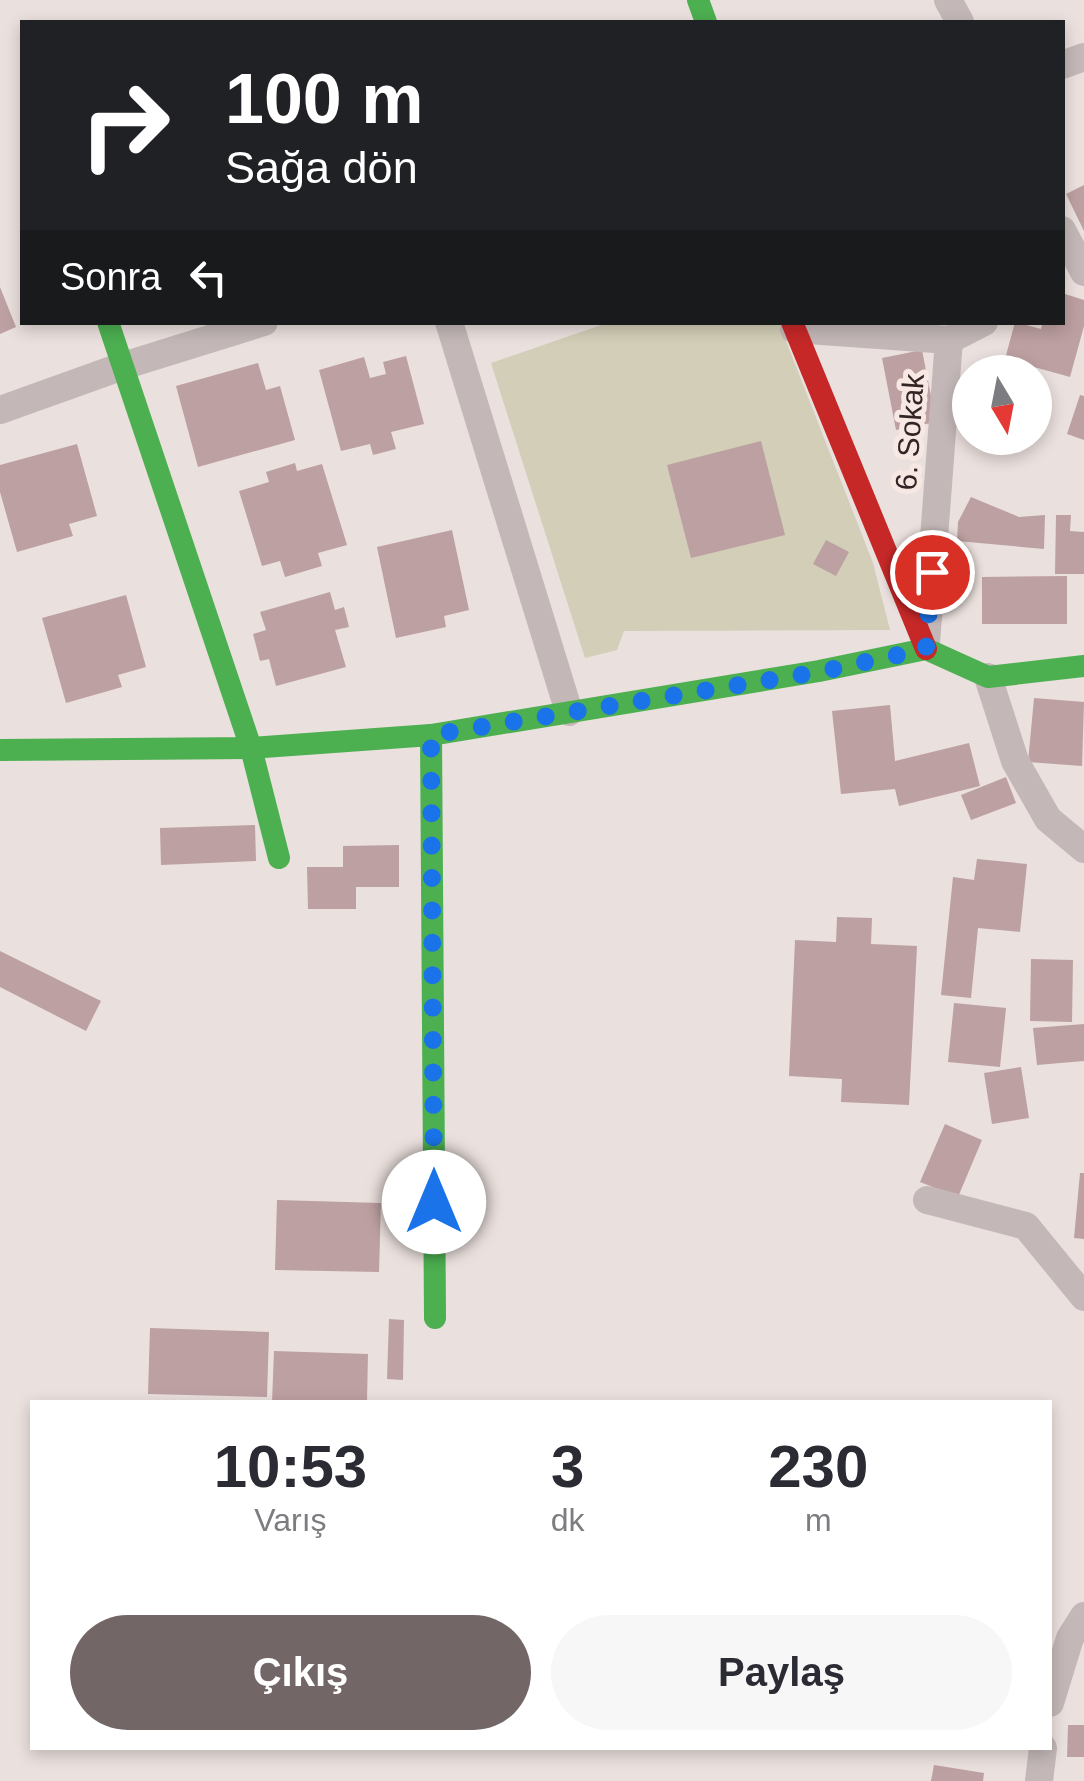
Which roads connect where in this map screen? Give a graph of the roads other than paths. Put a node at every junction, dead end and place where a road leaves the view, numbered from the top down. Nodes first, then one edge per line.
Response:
1 (1065, 238) edge
2 (1078, 274) edge
3 (109, 325) edge
4 (254, 325) edge
5 (451, 325) edge
6 (978, 325) edge
7 (793, 326) edge
8 (949, 340) junction
9 (123, 366) junction
10 (0, 410) edge
11 (926, 649) junction
12 (1084, 666) edge
13 (988, 677) junction
14 (568, 712) junction
15 (431, 735) junction
16 (252, 748) junction
17 (0, 750) edge
18 (1084, 850) edge
19 (280, 858) dead end
20 (926, 1200) dead end
21 (1084, 1297) edge
22 (434, 1318) dead end
23 (1084, 1616) edge
24 (1052, 1696) edge
25 (1044, 1750) edge
26 (1039, 1781) edge

1 - 2 street
3 - 9 street
4 - 9 street
5 - 14 street
6 - 8 street
7 - 8 street
7 - 11 street
8 - 11 street, 6. Sokak
9 - 10 street
9 - 16 street
11 - 13 street
11 - 14 street
12 - 13 street
13 - 18 street
14 - 15 street
15 - 16 street
15 - 22 street
16 - 17 street
16 - 19 street
20 - 21 street
23 - 24 street
25 - 26 street

